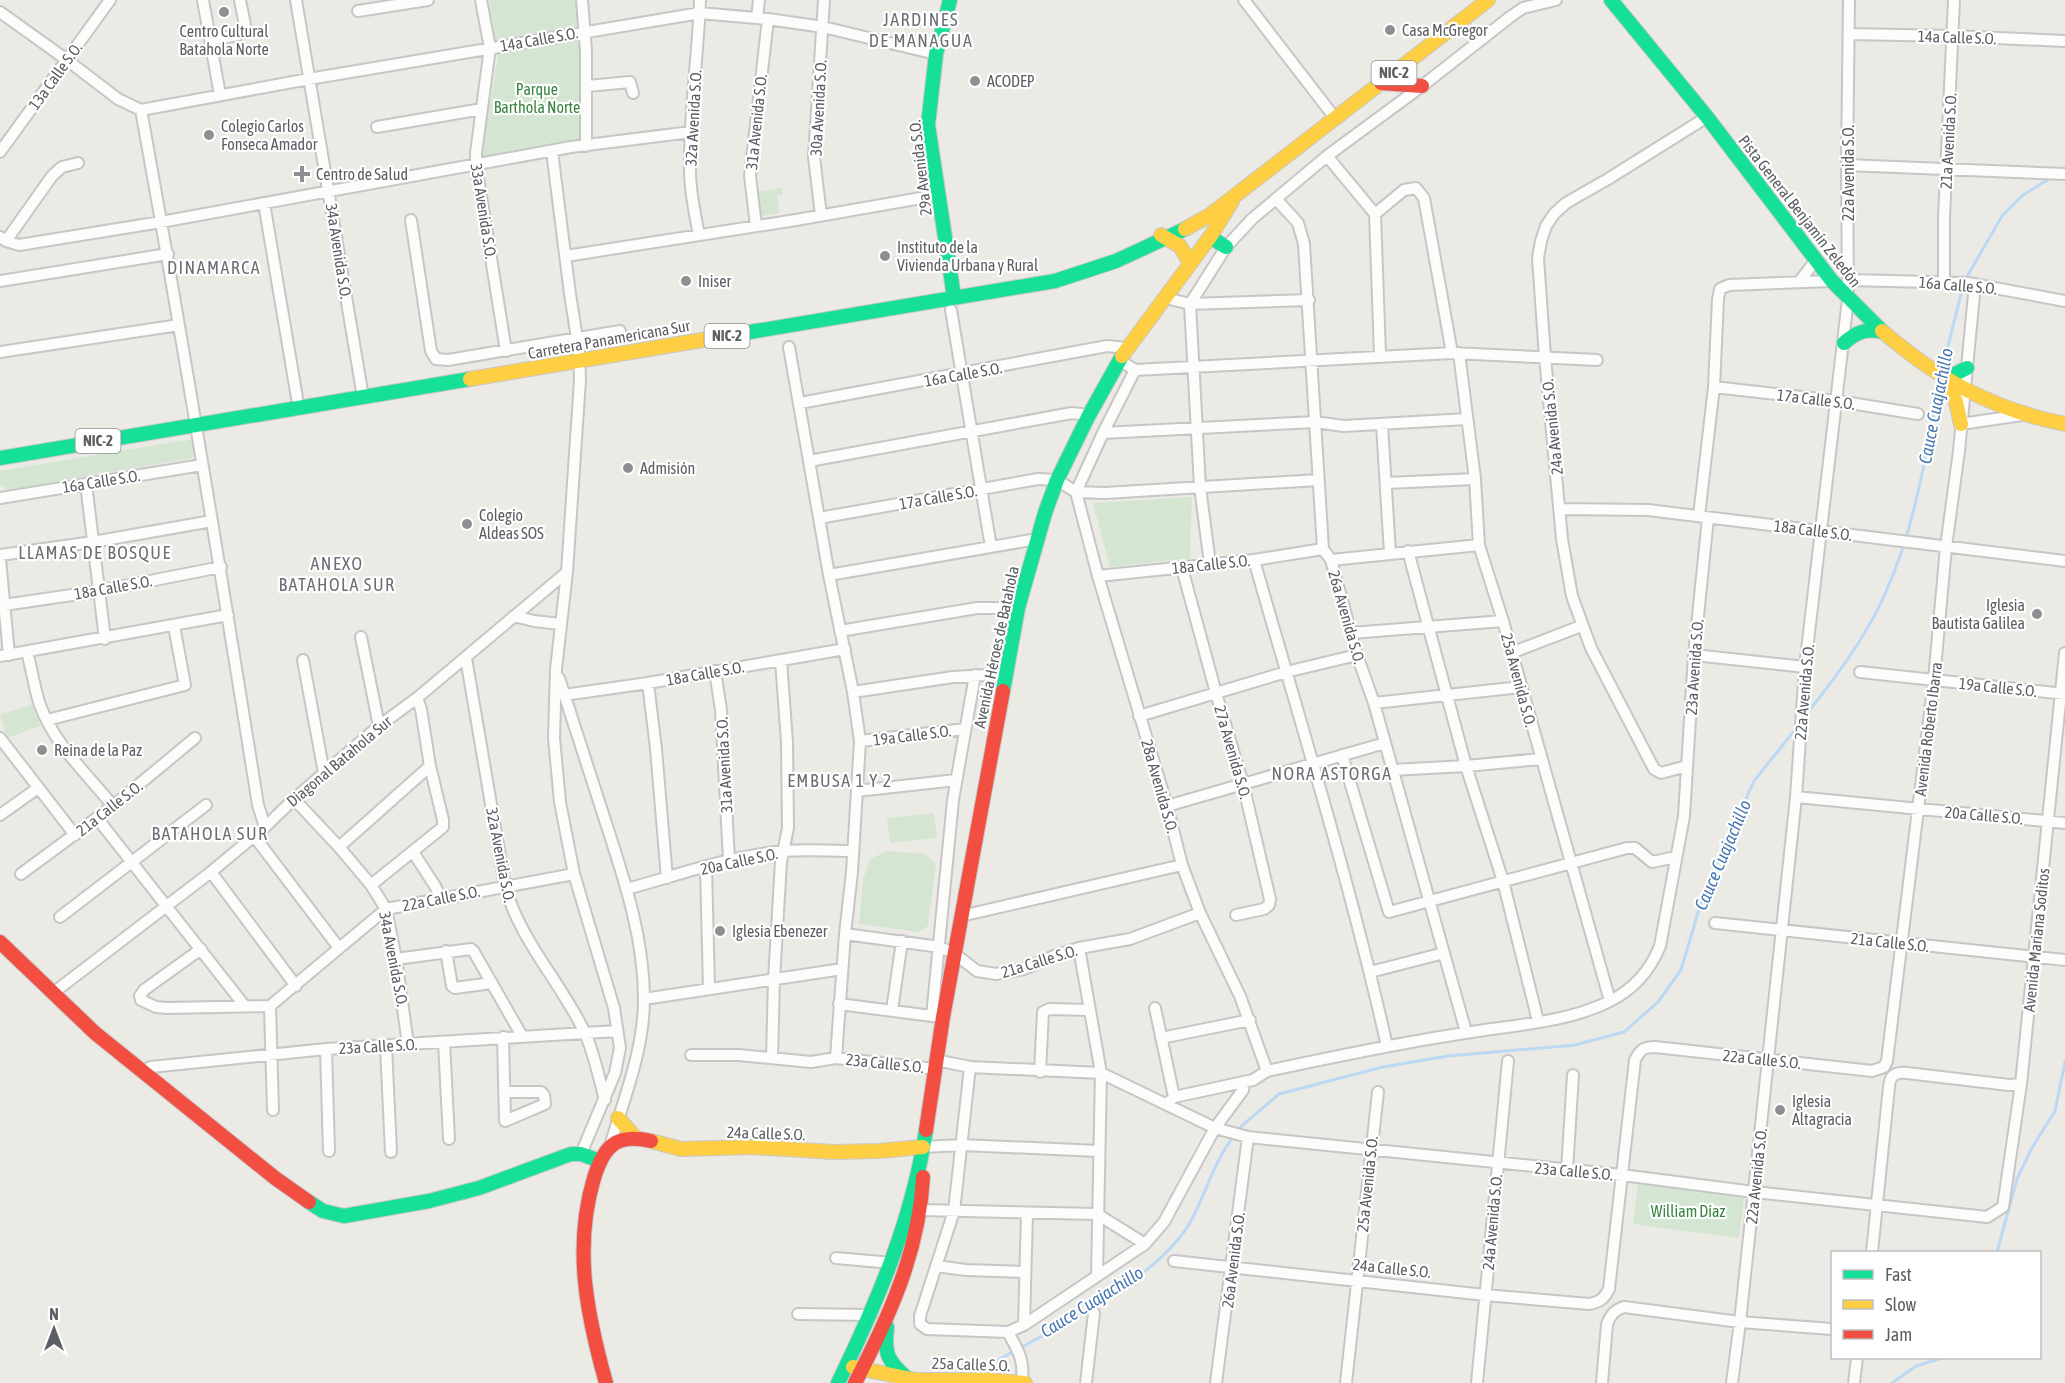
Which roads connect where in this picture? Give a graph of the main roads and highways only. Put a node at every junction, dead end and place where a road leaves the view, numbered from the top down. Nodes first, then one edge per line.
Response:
1 (950, 0) edge
2 (1488, 0) edge
3 (1611, 0) edge
4 (1381, 83) junction
5 (1422, 86) road end
6 (1239, 191) junction
7 (1164, 236) junction
8 (1210, 237) junction
9 (1226, 247) road end
10 (1190, 263) junction
11 (953, 298) junction
12 (1883, 332) junction
13 (1844, 344) road end
14 (1967, 368) road end
15 (1943, 378) junction
16 (362, 392) junction
17 (195, 419) junction
18 (1961, 424) road end
19 (2065, 424) edge
20 (0, 447) edge
21 (0, 458) edge
22 (0, 942) edge
23 (618, 1118) road end
24 (636, 1138) junction
25 (922, 1154) junction
26 (600, 1161) junction
27 (890, 1310) junction
28 (842, 1374) edge
29 (858, 1378) edge
30 (908, 1380) edge
31 (606, 1383) edge
32 (873, 1383) edge
33 (1024, 1383) edge

1 - 11 main road, 29a Avenida S.O.
2 - 4 main road, Carretera Panamericana Sur / NIC-2
3 - 12 main road, Pista General Benjamín Zeledón
4 - 5 main road
4 - 6 main road, Carretera Panamericana Sur / NIC-2
6 - 7 main road, Carretera Panamericana Sur / NIC-2
6 - 8 main road, Avenida Héroes de Batahola
7 - 10 main road
7 - 11 main road, Carretera Panamericana Sur / NIC-2
8 - 9 main road
8 - 10 main road, Avenida Héroes de Batahola
10 - 25 main road, Avenida Héroes de Batahola
11 - 16 main road, Carretera Panamericana Sur / NIC-2
12 - 13 main road
12 - 15 main road, Pista General Benjamín Zeledón
14 - 15 main road
15 - 18 main road
15 - 19 main road, Pista General Benjamín Zeledón
16 - 17 main road, Carretera Panamericana Sur / NIC-2
16 - 17 main road, Carretera Panamericana Sur / NIC-2
17 - 20 main road, Carretera Panamericana Sur / NIC-2
17 - 21 main road, Carretera Panamericana Sur / NIC-2
22 - 26 main road
23 - 24 main road
24 - 25 main road, 24a Calle S.O.
24 - 26 main road
25 - 27 main road, Avenida Héroes de Batahola
25 - 28 main road, Avenida Héroes de Batahola
26 - 31 main road
27 - 29 main road, Avenida Héroes de Batahola
27 - 30 main road
28 - 29 main road, 25a Calle S.O.
29 - 30 main road, 25a Calle S.O.
29 - 32 main road, 25a Calle S.O.
30 - 33 main road, 25a Calle S.O.

